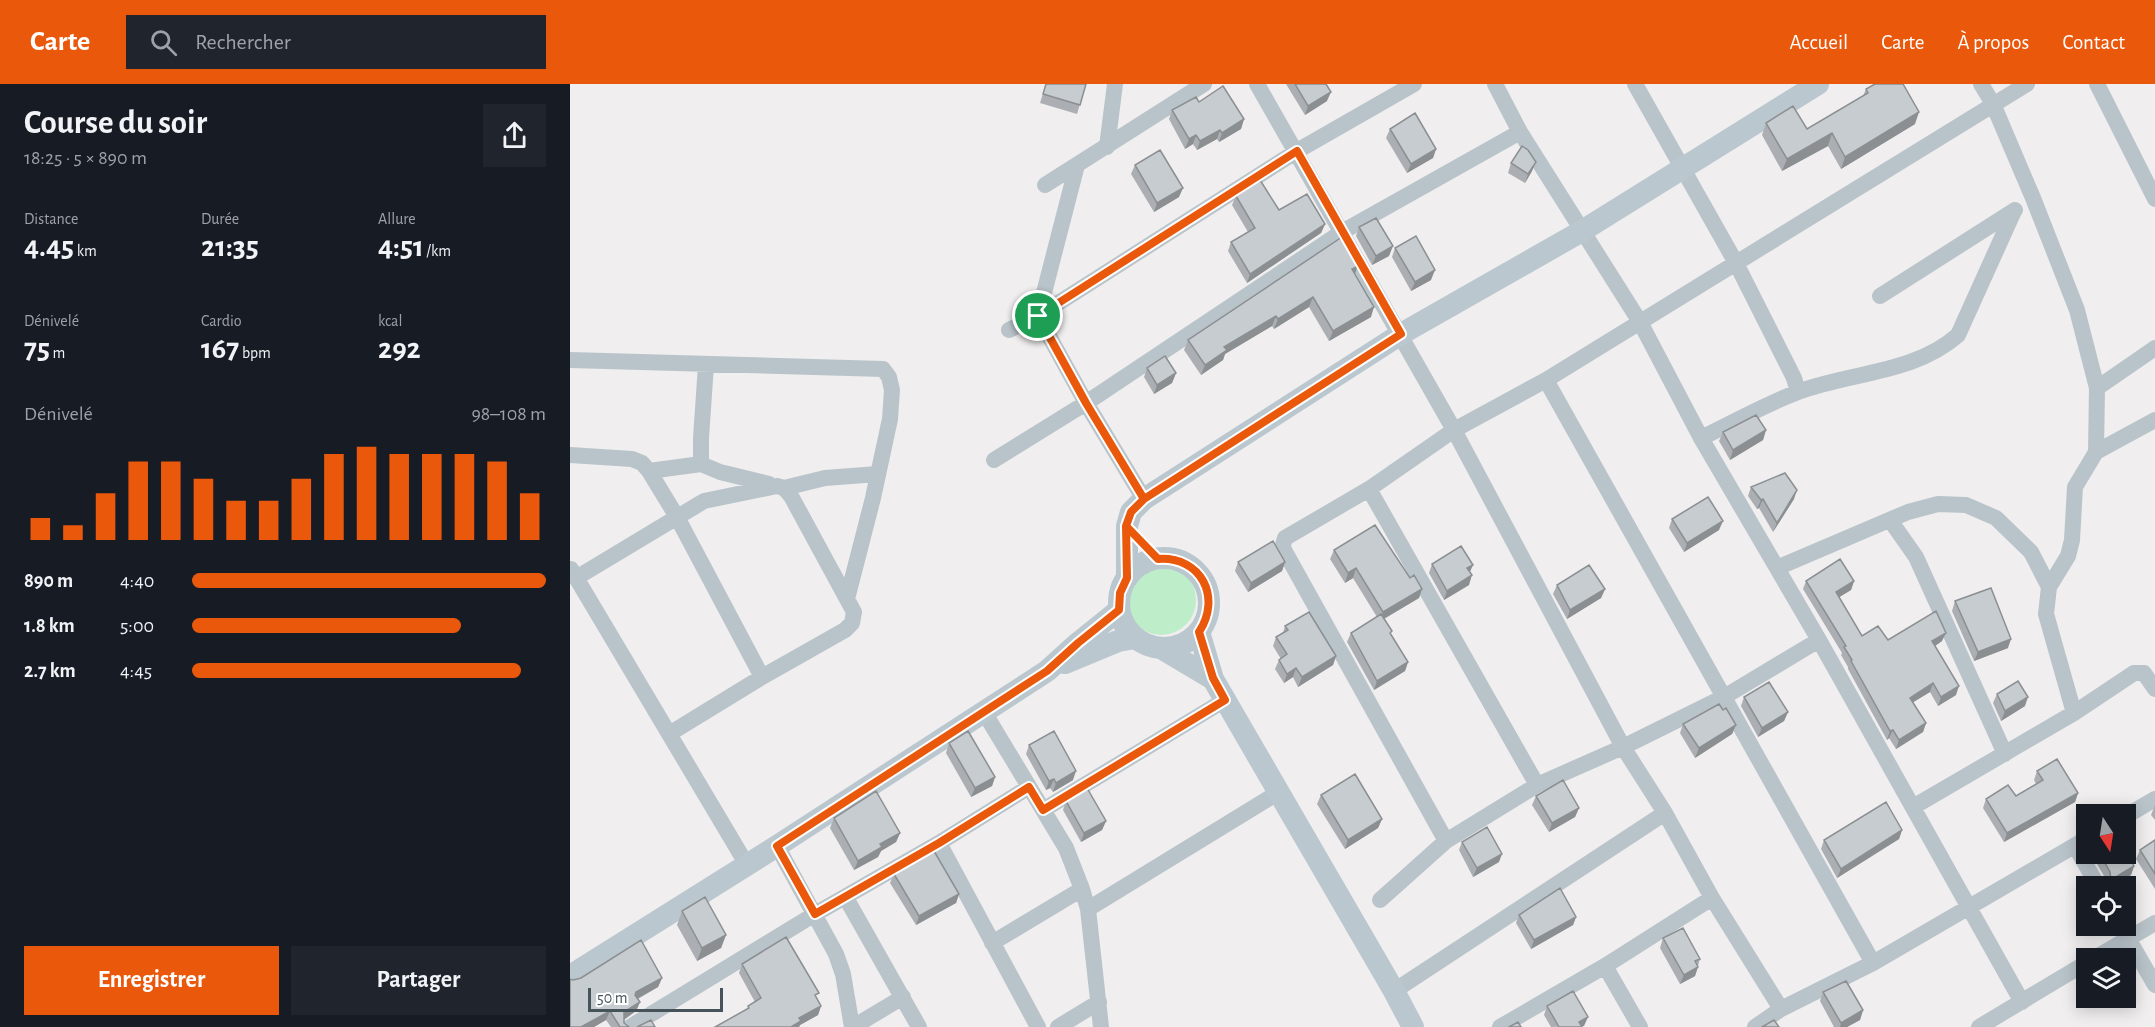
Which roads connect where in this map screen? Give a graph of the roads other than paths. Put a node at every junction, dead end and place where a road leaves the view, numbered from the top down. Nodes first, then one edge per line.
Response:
1 (1115, 84) edge
2 (1204, 84) edge
3 (1257, 84) edge
4 (1496, 84) edge
5 (1635, 84) edge
6 (1818, 84) edge
7 (1981, 84) edge
8 (2027, 84) edge
9 (2097, 84) edge
10 (1403, 86) edge
11 (1993, 104) junction
12 (1520, 132) junction
13 (1107, 147) junction
14 (1297, 151) junction
15 (1077, 165) junction
16 (1682, 168) junction
17 (1045, 185) dead end
18 (2033, 198) junction
19 (2155, 199) edge
20 (2014, 211) junction
21 (1582, 231) junction
22 (1342, 232) junction
23 (1736, 263) junction
24 (1880, 296) dead end
25 (1038, 316) junction
26 (1640, 322) junction
27 (1009, 330) dead end
28 (1401, 334) junction
29 (2155, 348) edge
30 (570, 360) edge
31 (706, 364) junction
32 (1546, 380) junction
33 (2097, 388) junction
34 (1798, 392) junction
35 (1086, 403) junction
36 (2155, 420) edge
37 (1454, 430) junction
38 (1701, 438) junction
39 (2096, 452) junction
40 (570, 455) edge
41 (994, 460) dead end
42 (701, 464) junction
43 (649, 471) junction
44 (878, 474) junction
45 (781, 487) junction
46 (1370, 489) junction
47 (1144, 499) junction
48 (677, 517) junction
49 (1890, 520) junction
50 (1126, 526) junction
51 (1158, 559) junction
52 (1777, 567) junction
53 (573, 573) edge
54 (1127, 578) junction
55 (2049, 587) junction
56 (847, 599) junction
57 (1119, 610) junction
58 (1199, 632) junction
59 (1136, 638) junction
60 (1819, 640) junction
61 (1161, 648) junction
62 (1047, 671) junction
63 (762, 677) junction
64 (1213, 678) junction
65 (2155, 689) edge
66 (1724, 697) junction
67 (1225, 700) junction
68 (984, 712) junction
69 (2074, 713) junction
70 (669, 734) junction
71 (1623, 747) junction
72 (2005, 754) junction
73 (1537, 785) junction
74 (1029, 787) junction
75 (1279, 792) junction
76 (2155, 799) edge
77 (1913, 807) junction
78 (1043, 810) junction
79 (2136, 810) edge
80 (1665, 813) junction
81 (1446, 841) junction
82 (939, 843) junction
83 (2076, 845) edge
84 (777, 846) junction
85 (747, 865) junction
86 (1082, 889) junction
87 (846, 898) junction
88 (1712, 898) junction
89 (1380, 900) dead end
90 (1969, 908) junction
91 (1088, 909) junction
92 (815, 914) junction
93 (2155, 923) edge
94 (2136, 929) edge
95 (2120, 936) edge
96 (2127, 936) edge
97 (992, 943) junction
98 (2107, 948) edge
99 (1873, 963) junction
100 (1605, 966) junction
101 (2076, 969) edge
102 (570, 976) edge
103 (2155, 985) edge
104 (1394, 991) junction
105 (903, 997) junction
106 (1100, 1002) junction
107 (2022, 1002) junction
108 (1781, 1009) junction
109 (630, 1027) edge
110 (853, 1027) edge
111 (919, 1027) edge
112 (1038, 1027) edge
113 (1058, 1027) edge
114 (1101, 1027) edge
115 (1413, 1027) edge
116 (1500, 1027) edge
117 (1640, 1027) edge
118 (1755, 1027) edge
119 (1979, 1027) edge

1 - 13 street
2 - 13 street
3 - 14 street
4 - 12 street
5 - 16 street
6 - 16 street
7 - 11 street
8 - 11 street
9 - 19 street
10 - 14 street
11 - 18 street
11 - 23 street
12 - 21 street
12 - 22 street
13 - 15 street
14 - 22 street
14 - 25 street
15 - 17 street
15 - 25 street
16 - 21 street
16 - 23 street
18 - 20 street
18 - 33 street
20 - 24 street
20 - 34 street
21 - 26 street
21 - 28 street
22 - 28 street
22 - 35 street
23 - 26 street
23 - 34 street
25 - 27 street
25 - 35 street
26 - 32 street
26 - 38 street
28 - 37 street
28 - 47 street
29 - 33 street
30 - 31 street
31 - 42 street
31 - 44 street
32 - 37 street
32 - 66 street
33 - 39 street
34 - 38 street
35 - 41 street
35 - 47 street
36 - 39 street
37 - 46 street
37 - 71 street
38 - 52 street
39 - 55 street
40 - 43 street
42 - 43 street
42 - 45 street
43 - 48 street
44 - 45 street
44 - 56 street
45 - 48 street
45 - 56 street
46 - 73 street
46 - 81 street
47 - 50 street
48 - 53 street
48 - 63 street
49 - 52 street
49 - 55 street
49 - 72 street
50 - 51 street
50 - 54 street
51 - 54 street
51 - 58 street
52 - 60 street
53 - 70 street
54 - 57 street
55 - 69 street
56 - 63 street
57 - 59 street
57 - 62 street
58 - 61 street
58 - 64 street
59 - 61 street
59 - 62 street
60 - 66 street
60 - 77 street
61 - 64 street
62 - 68 street
63 - 70 street
64 - 67 street
65 - 69 street
66 - 71 street
66 - 99 street
67 - 75 street
67 - 78 street
68 - 74 street
68 - 84 street
69 - 72 street
70 - 85 street
71 - 73 street
71 - 80 street
72 - 77 street
73 - 81 street
74 - 78 street
74 - 82 street
75 - 91 street
75 - 104 street
76 - 79 street
77 - 90 street
78 - 86 street
80 - 88 street
80 - 104 street
81 - 89 street
82 - 87 street
82 - 97 street
83 - 90 street
84 - 85 street
84 - 92 street
85 - 102 street
86 - 91 street
86 - 97 street
87 - 92 street
87 - 105 street
88 - 100 street
88 - 108 street
90 - 99 street
90 - 107 street
91 - 106 street
92 - 109 street
92 - 110 street
93 - 94 street
95 - 98 street
96 - 103 street
97 - 112 street
99 - 108 street
100 - 116 street
100 - 117 street
101 - 107 street
104 - 115 street
105 - 110 street
105 - 111 street
106 - 113 street
106 - 114 street
107 - 119 street
108 - 118 street

